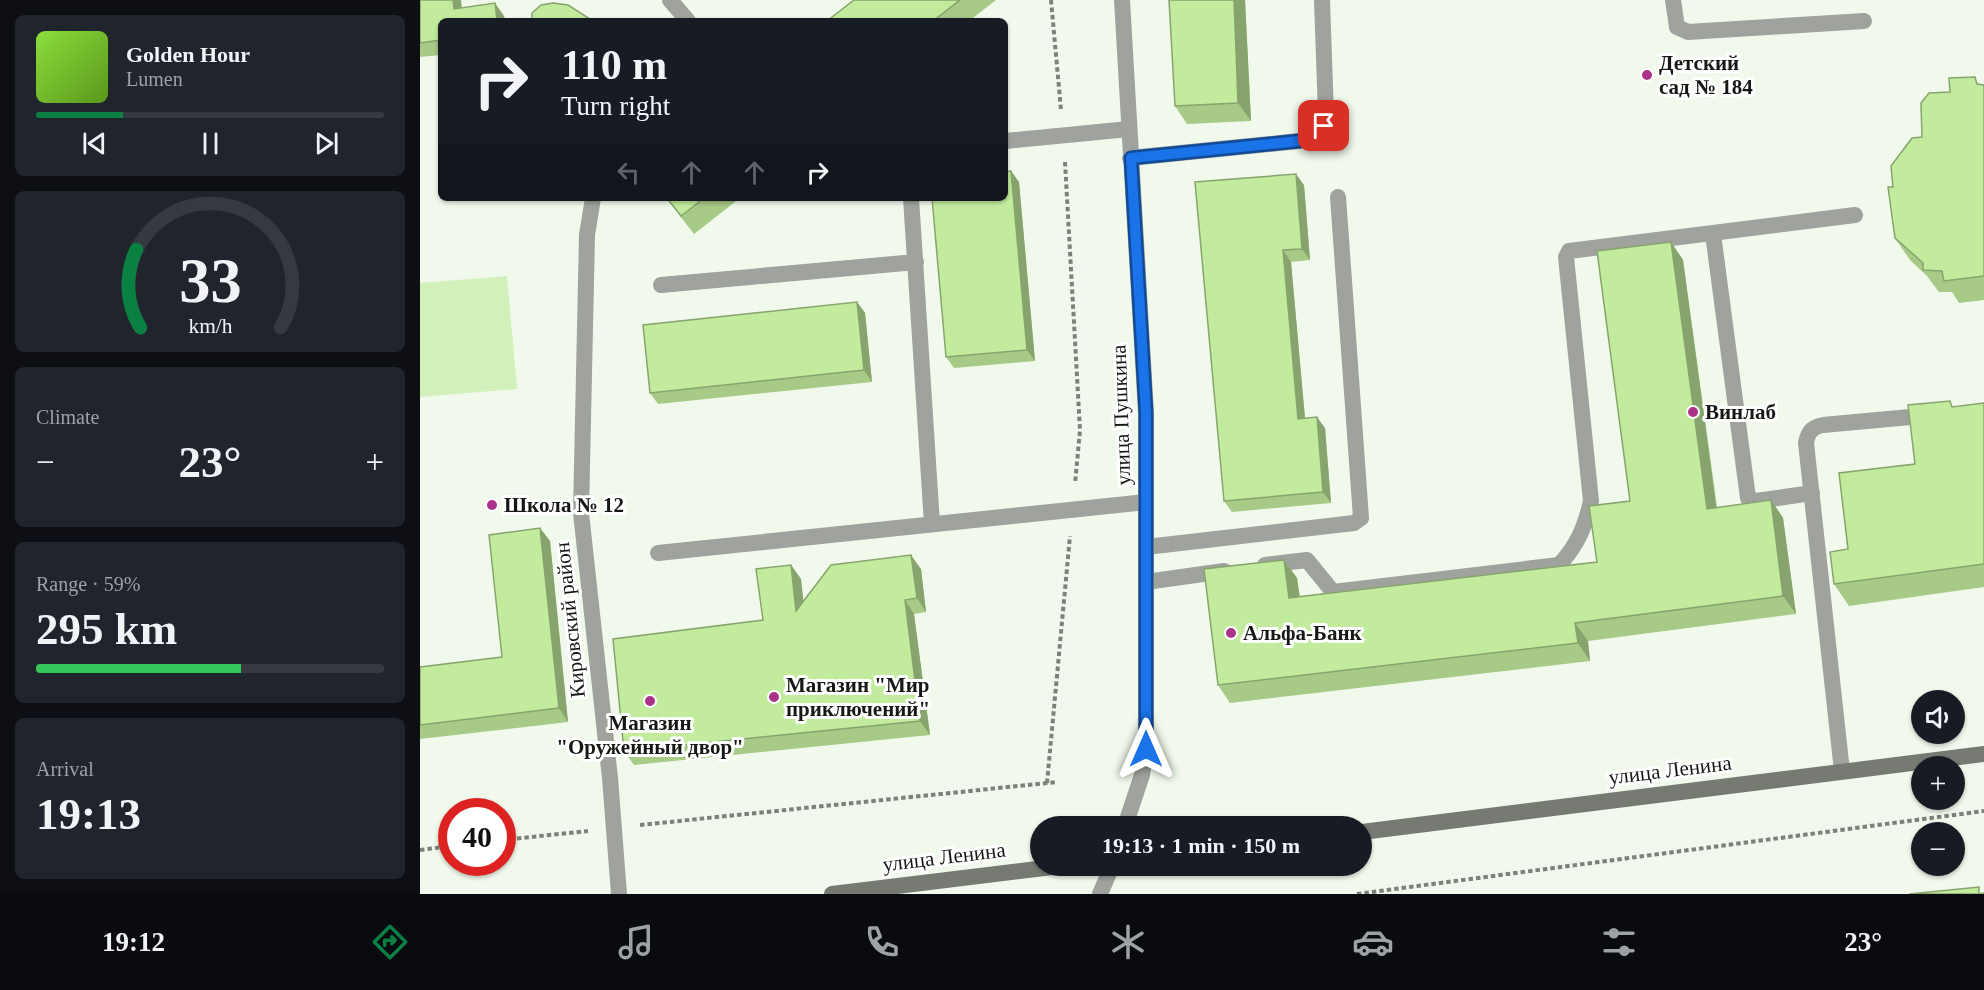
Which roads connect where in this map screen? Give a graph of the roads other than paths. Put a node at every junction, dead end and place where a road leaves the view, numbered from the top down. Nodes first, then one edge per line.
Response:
1 (670, 0) edge
2 (1122, 0) edge
3 (1322, 0) edge
4 (1673, 0) edge
5 (685, 18) edge
6 (1864, 21) dead end
7 (1129, 129) junction
8 (1008, 141) edge
9 (1131, 158) junction
10 (1338, 197) dead end
11 (593, 201) edge
12 (911, 201) edge
13 (1854, 215) dead end
14 (1713, 234) junction
15 (915, 262) junction
16 (661, 285) dead end
17 (1949, 414) edge
18 (1812, 493) junction
19 (1146, 502) junction
20 (932, 524) junction
21 (1146, 547) junction
22 (658, 553) dead end
23 (1146, 582) junction
24 (1984, 754) edge
25 (1842, 771) junction
26 (1128, 816) edge
27 (1372, 831) edge
28 (1030, 870) edge
29 (1108, 876) edge
30 (619, 894) edge
31 (832, 894) edge
32 (1100, 894) edge

1 - 5 street
2 - 7 street, улица Пушкина
3 - 9 street
4 - 6 street
7 - 8 street
7 - 9 street, улица Пушкина
9 - 19 street, улица Пушкина
10 - 21 street
11 - 30 street, Кировский район
12 - 15 street
13 - 14 street
14 - 18 street
14 - 23 street
15 - 16 street
15 - 20 street
17 - 18 street
18 - 25 street
19 - 20 street
19 - 21 street, улица Пушкина
20 - 22 street
21 - 23 street, улица Пушкина
23 - 26 street, улица Пушкина
24 - 25 main road, улица Ленина
25 - 27 main road, улица Ленина
28 - 31 main road, улица Ленина
29 - 32 street

